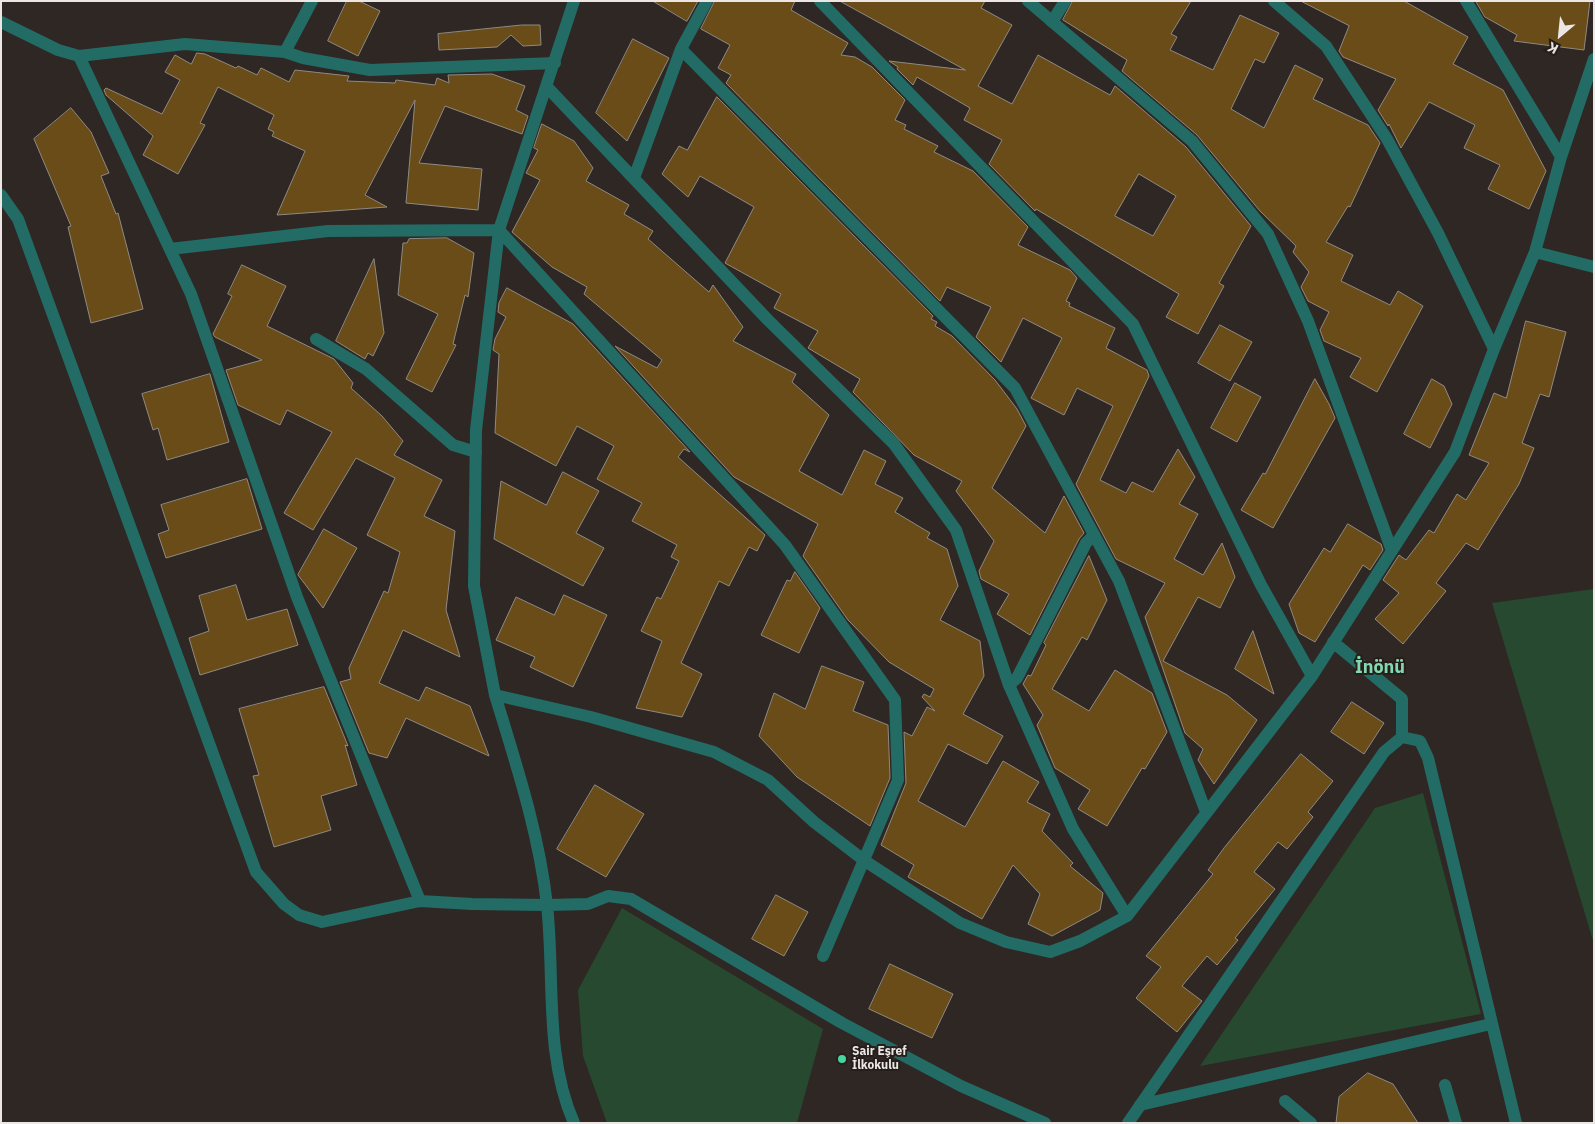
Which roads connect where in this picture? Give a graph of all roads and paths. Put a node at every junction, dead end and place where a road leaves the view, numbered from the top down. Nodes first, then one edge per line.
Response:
1 (312, 1) edge
2 (574, 1) edge
3 (707, 1) edge
4 (820, 1) edge
5 (1028, 1) edge
6 (1065, 1) edge
7 (1274, 1) edge
8 (1466, 1) edge
9 (1, 22) edge
10 (1052, 22) junction
11 (681, 49) junction
12 (284, 52) junction
13 (79, 56) junction
14 (1594, 59) edge
15 (555, 63) junction
16 (547, 87) junction
17 (1561, 157) junction
18 (634, 178) junction
19 (1, 195) edge
20 (499, 230) junction
21 (170, 249) junction
22 (1535, 252) junction
23 (1594, 267) edge
24 (316, 339) dead end
25 (1494, 348) junction
26 (476, 452) junction
27 (1094, 535) junction
28 (1392, 551) junction
29 (1333, 642) junction
30 (1312, 676) junction
31 (1009, 685) junction
32 (495, 695) junction
33 (1402, 737) junction
34 (1206, 812) junction
35 (865, 861) junction
36 (420, 901) junction
37 (547, 905) junction
38 (1127, 916) junction
39 (823, 956) dead end
40 (1491, 1024) junction
41 (1446, 1085) dead end
42 (1285, 1101) dead end
43 (1140, 1105) junction
44 (574, 1123) edge
45 (1045, 1123) edge
46 (1128, 1123) edge
47 (1311, 1123) edge
48 (1456, 1123) edge
49 (1516, 1123) edge

1 - 12 street
2 - 15 street
3 - 11 street
4 - 30 street
5 - 10 street
6 - 10 street
7 - 25 street
8 - 17 street
9 - 13 street
10 - 28 street
11 - 18 street
11 - 27 street
12 - 13 street
12 - 15 street
13 - 21 street
14 - 17 street
15 - 16 street
16 - 18 street
16 - 20 street
17 - 22 street
18 - 31 street
19 - 36 street
20 - 21 street
20 - 26 street
20 - 35 street
21 - 36 street
22 - 23 street
22 - 25 street
24 - 26 street
25 - 28 street
26 - 32 street
27 - 31 street
27 - 34 street
28 - 29 street
29 - 30 street
29 - 33 street
30 - 34 street
31 - 38 street
32 - 35 street
32 - 37 street
33 - 40 street
33 - 43 street
34 - 38 street
35 - 38 street
35 - 39 street
36 - 37 street
37 - 44 street
37 - 45 street
40 - 43 street
40 - 49 street
41 - 48 street
42 - 47 street
43 - 46 street

